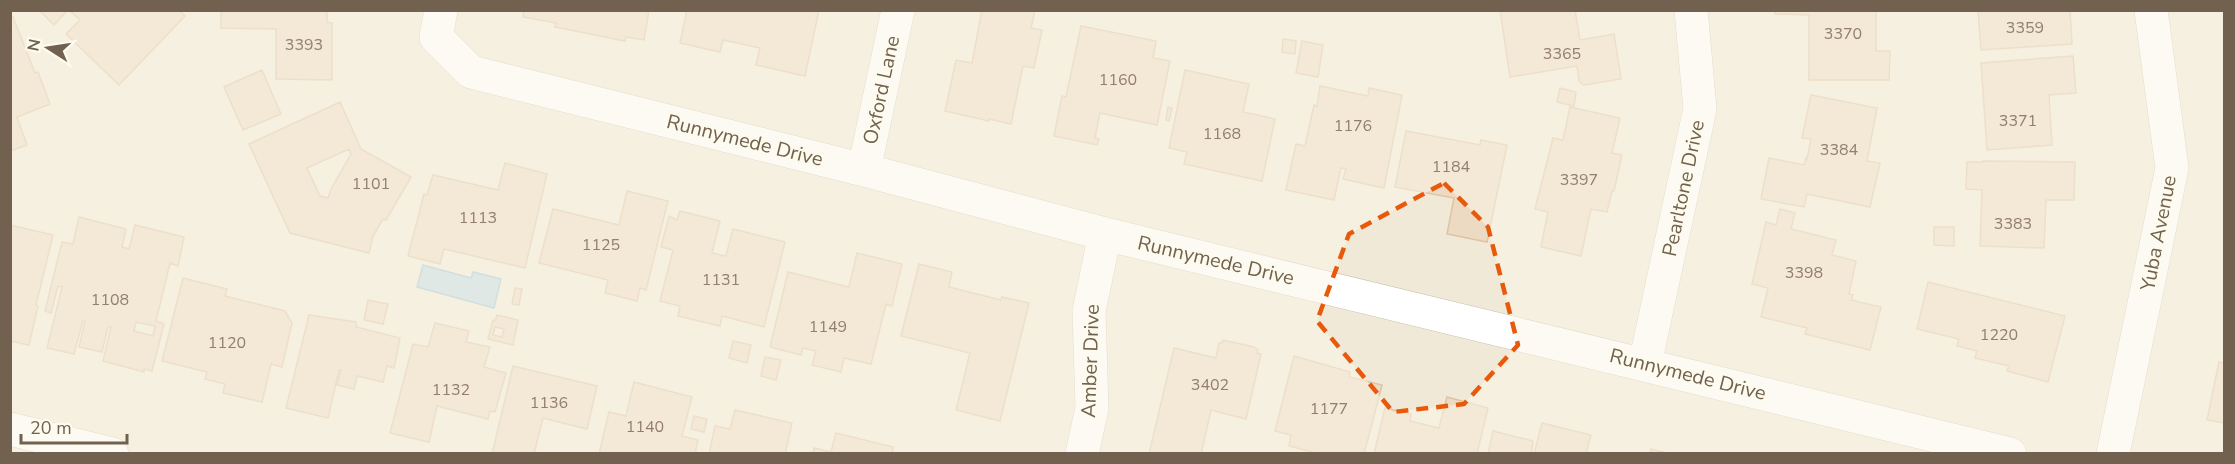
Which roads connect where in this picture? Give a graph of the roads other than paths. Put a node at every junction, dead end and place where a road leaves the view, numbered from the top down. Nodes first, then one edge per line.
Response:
1 (898, 10) edge
2 (1691, 10) edge
3 (2151, 10) edge
4 (439, 24) edge
5 (864, 170) junction
6 (1105, 234) junction
7 (1645, 364) junction
8 (10, 429) edge
9 (51, 446) edge
10 (112, 453) edge
11 (1083, 453) edge
12 (2010, 453) edge
13 (2113, 453) edge

1 - 5 street, Oxford Lane
2 - 7 street, Pearltone Drive
3 - 13 street, Yuba Avenue
4 - 5 street, Runnymede Drive
5 - 6 street, Runnymede Drive
6 - 7 street, Runnymede Drive
6 - 11 street, Amber Drive
7 - 12 street, Runnymede Drive
8 - 9 street
9 - 10 street

